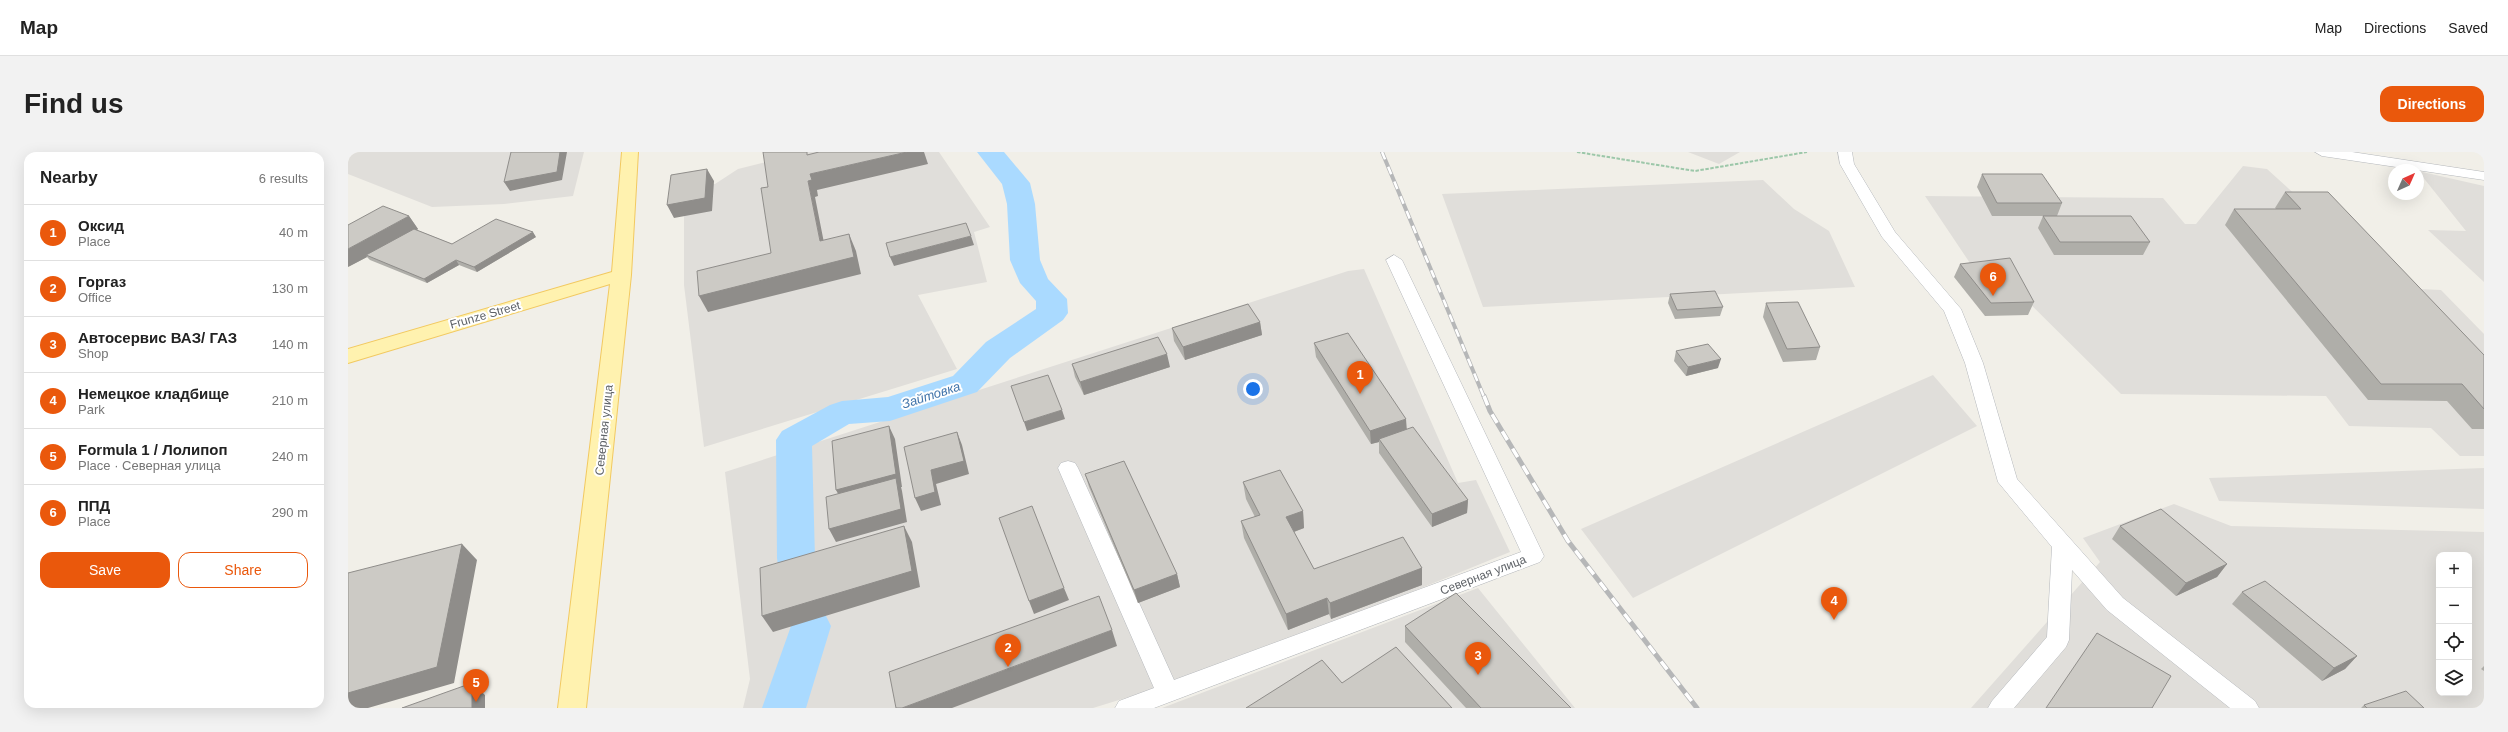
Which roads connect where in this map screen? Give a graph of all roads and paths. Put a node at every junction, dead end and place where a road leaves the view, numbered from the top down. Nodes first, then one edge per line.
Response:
1 (630, 152) edge
2 (1577, 152) edge
3 (1807, 152) edge
4 (1845, 152) edge
5 (2322, 152) edge
6 (2484, 176) edge
7 (1394, 260) dead end
8 (621, 275) junction
9 (348, 356) edge
10 (1068, 468) dead end
11 (2063, 545) junction
12 (1168, 693) junction
13 (572, 708) edge
14 (1127, 708) edge
15 (2000, 708) edge
16 (2247, 708) edge

1 - 8 main road, Северная улица
2 - 3 path
4 - 11 street
5 - 6 street
7 - 12 street, Северная улица
8 - 9 main road, Frunze Street
8 - 13 main road, Северная улица
10 - 12 street
11 - 15 street
11 - 16 street
12 - 14 street, Северная улица

